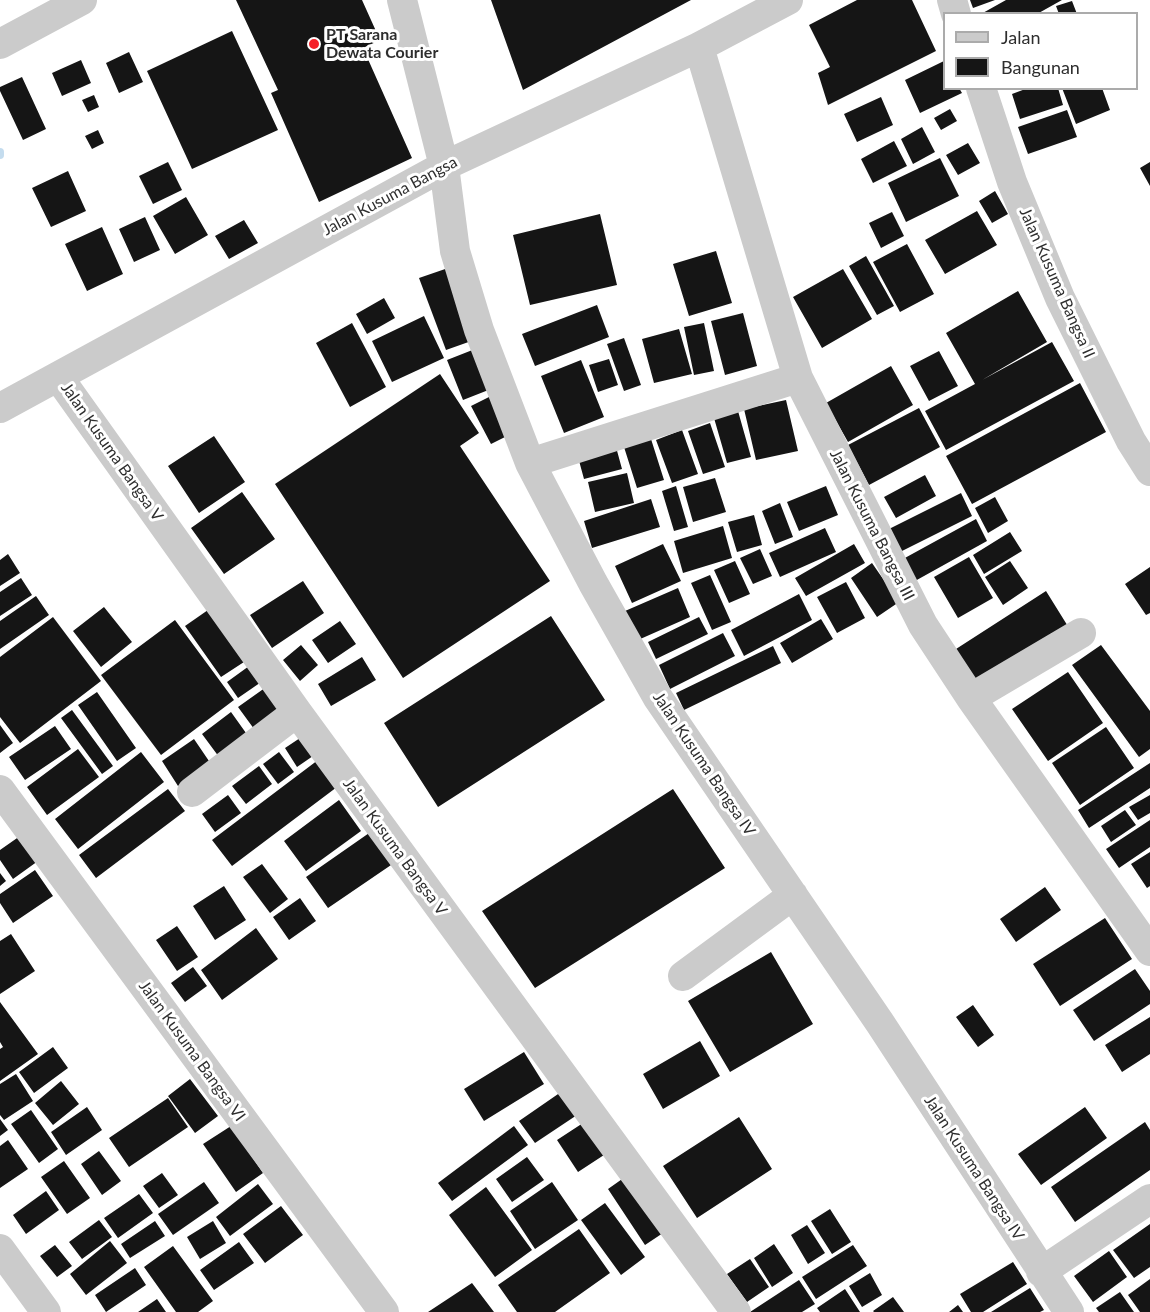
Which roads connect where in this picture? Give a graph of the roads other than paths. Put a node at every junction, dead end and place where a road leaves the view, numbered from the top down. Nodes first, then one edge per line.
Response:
1 (82, 0) edge
2 (402, 0) edge
3 (788, 0) edge
4 (0, 44) edge
5 (699, 47) junction
6 (982, 90) edge
7 (444, 166) junction
8 (59, 378) junction
9 (798, 378) junction
10 (0, 408) edge
11 (530, 463) junction
12 (1150, 471) edge
13 (1081, 633) dead end
14 (970, 698) junction
15 (297, 712) junction
16 (0, 790) edge
17 (192, 792) dead end
18 (793, 895) junction
19 (1150, 951) edge
20 (683, 976) dead end
21 (1150, 1199) edge
22 (0, 1249) edge
23 (1041, 1272) junction
24 (46, 1312) edge
25 (384, 1312) edge
26 (736, 1312) edge
27 (1069, 1312) edge

1 - 4 street
2 - 7 street, Jalan Kusuma Bangsa IV
3 - 5 street, Jalan Kusuma Bangsa
5 - 7 street, Jalan Kusuma Bangsa
5 - 9 street, Jalan Kusuma Bangsa III
6 - 12 street, Jalan Kusuma Bangsa II
7 - 8 street, Jalan Kusuma Bangsa
7 - 11 street, Jalan Kusuma Bangsa IV
8 - 10 street, Jalan Kusuma Bangsa
8 - 15 street, Jalan Kusuma Bangsa V
9 - 11 street
9 - 14 street, Jalan Kusuma Bangsa III
11 - 18 street, Jalan Kusuma Bangsa IV
13 - 14 street
14 - 19 street, Jalan Kusuma Bangsa III
15 - 17 street
15 - 26 street, Jalan Kusuma Bangsa V
16 - 25 street, Jalan Kusuma Bangsa VI
18 - 20 street
18 - 23 street, Jalan Kusuma Bangsa IV
21 - 23 street
22 - 24 street
23 - 27 street, Jalan Kusuma Bangsa IV

